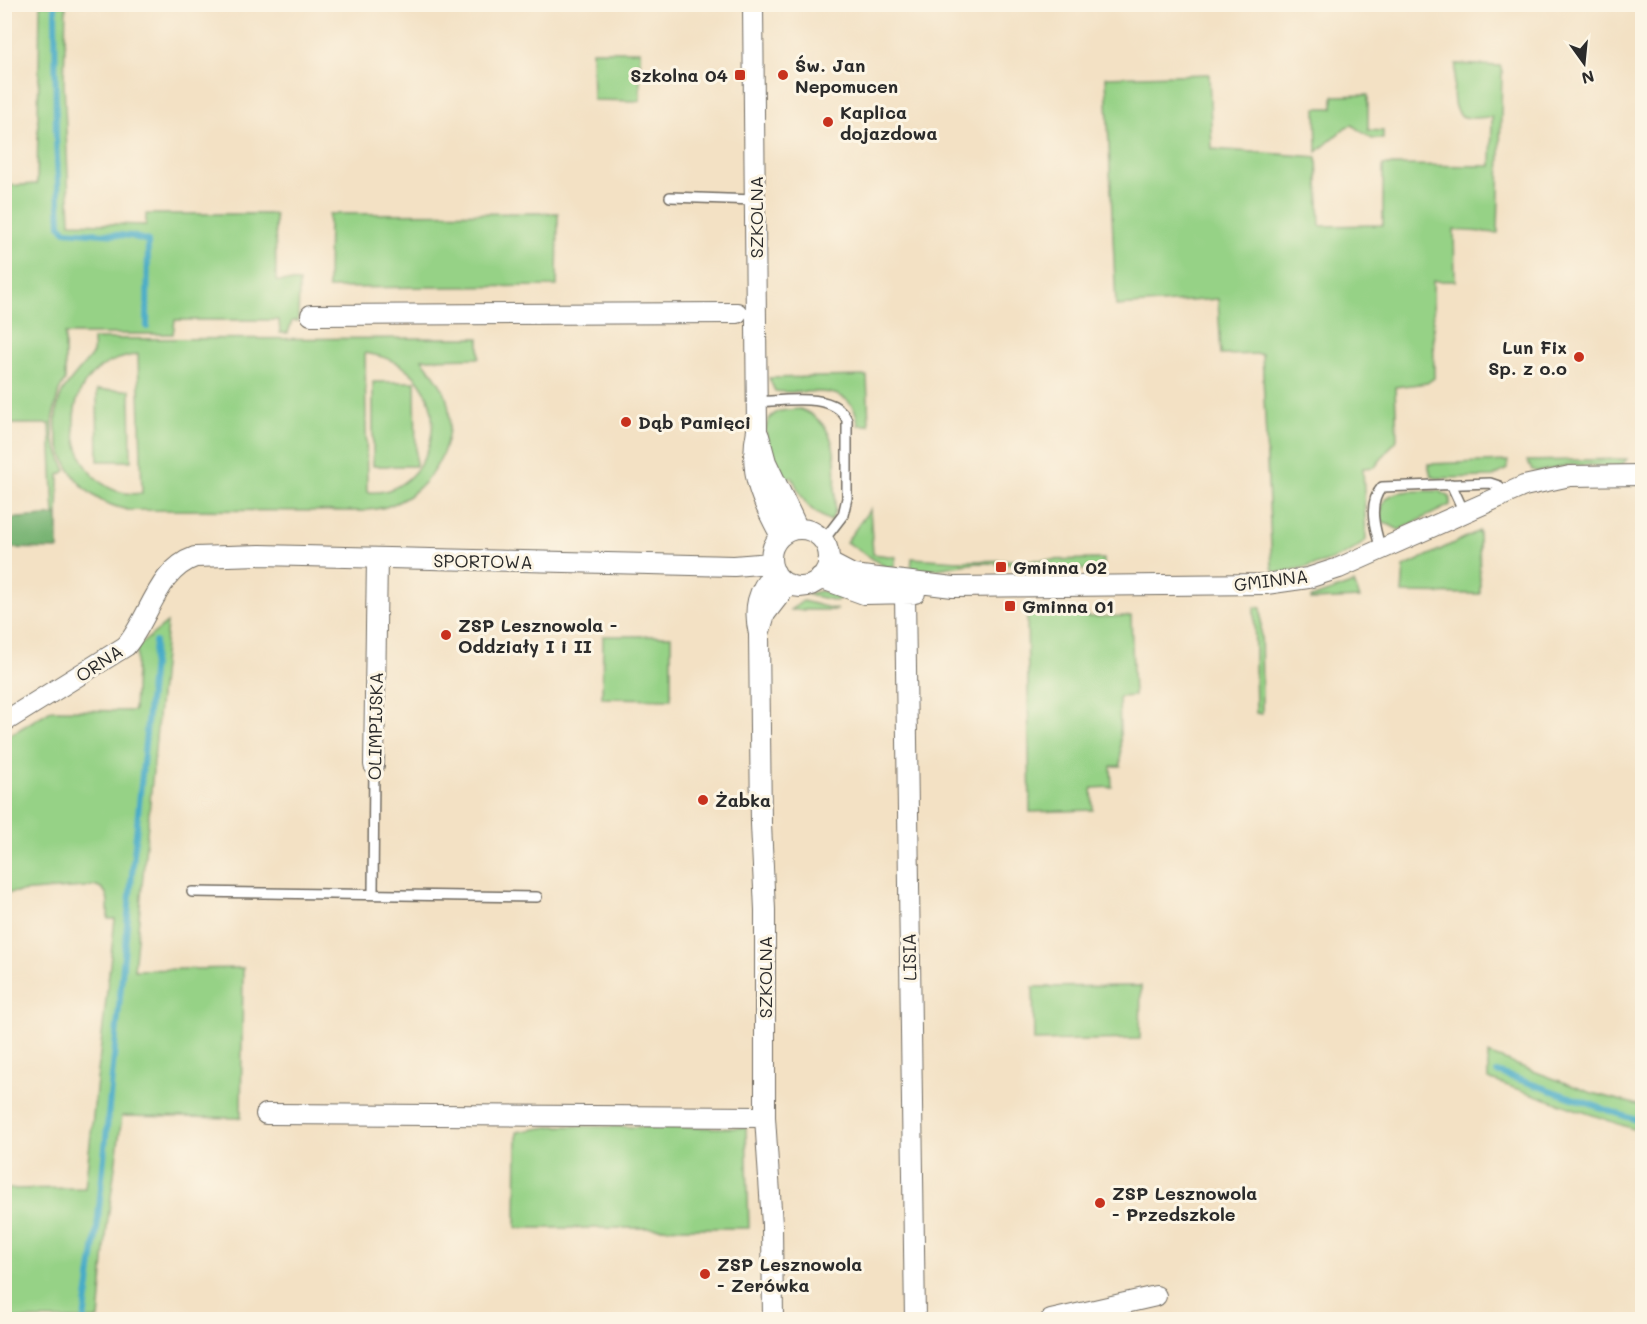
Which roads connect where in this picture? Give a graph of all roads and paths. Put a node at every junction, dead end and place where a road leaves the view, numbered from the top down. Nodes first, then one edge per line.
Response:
1 (753, 4) edge
2 (670, 198) dead end
3 (756, 200) junction
4 (737, 313) dead end
5 (311, 315) dead end
6 (757, 402) junction
7 (1642, 475) edge
8 (1451, 484) junction
9 (1507, 493) junction
10 (1464, 512) junction
11 (789, 532) junction
12 (823, 541) junction
13 (1381, 549) junction
14 (195, 557) joint
15 (377, 558) junction
16 (824, 570) junction
17 (778, 573) junction
18 (953, 587) junction
19 (906, 595) junction
20 (4, 723) edge
21 (374, 765) joint
22 (192, 892) dead end
23 (373, 894) junction
24 (537, 897) dead end
25 (266, 1114) dead end
26 (765, 1117) junction
27 (1156, 1296) dead end
28 (773, 1320) edge
29 (915, 1320) edge
30 (1051, 1320) edge

1 - 3 street, SZKOLNA
2 - 3 lane
3 - 6 street, SZKOLNA
4 - 5 street
6 - 11 street, SZKOLNA
6 - 12 lane
7 - 9 street, GMINNA
8 - 9 lane
8 - 10 lane
8 - 13 lane
9 - 10 street, GMINNA
10 - 13 street, GMINNA
11 - 12 street
11 - 17 street
12 - 16 street
13 - 18 street, GMINNA
14 - 15 street, SPORTOWA
14 - 20 street, ORNA
15 - 17 street, SPORTOWA
15 - 21 street, OLIMPIJSKA
16 - 17 street
16 - 18 street, GMINNA
16 - 19 street, GMINNA
17 - 26 street, SZKOLNA
18 - 19 street, GMINNA
19 - 29 street, LISIA
21 - 23 lane, OLIMPIJSKA
22 - 23 lane
23 - 24 lane
25 - 26 street
26 - 28 street, SZKOLNA
27 - 30 street

